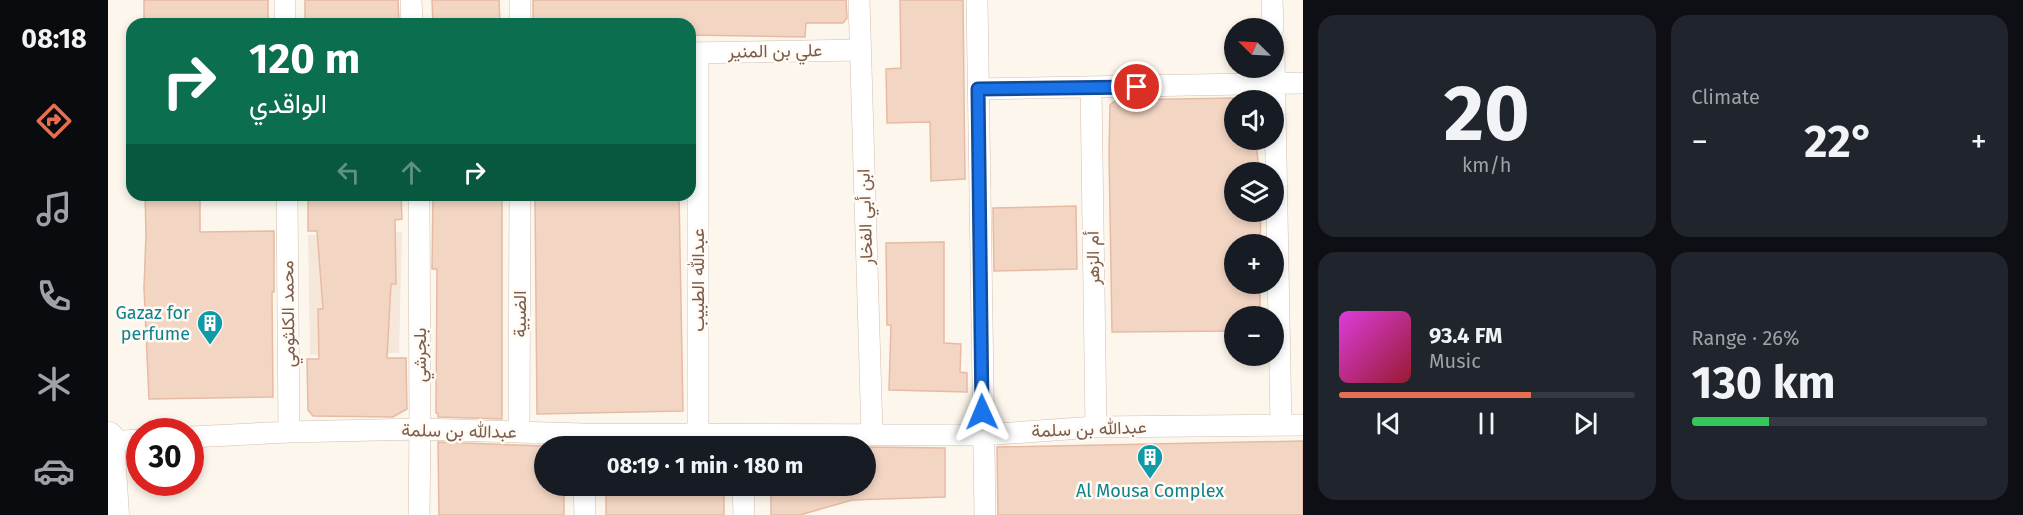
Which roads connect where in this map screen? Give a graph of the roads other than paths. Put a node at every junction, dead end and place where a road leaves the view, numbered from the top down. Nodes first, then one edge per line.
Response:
1 (285, 0) edge
2 (411, 0) edge
3 (520, 0) edge
4 (859, 0) edge
5 (977, 0) edge
6 (1272, 0) edge
7 (285, 18) edge
8 (412, 18) edge
9 (520, 18) edge
10 (1273, 18) edge
11 (860, 50) junction
12 (696, 53) edge
13 (1274, 78) edge
14 (1303, 83) edge
15 (1274, 84) junction
16 (1091, 88) junction
17 (978, 89) junction
18 (286, 201) edge
19 (418, 201) edge
20 (520, 201) edge
21 (696, 201) edge
22 (1281, 425) junction
23 (1303, 425) edge
24 (1096, 427) junction
25 (420, 429) junction
26 (289, 432) junction
27 (519, 432) junction
28 (872, 433) junction
29 (698, 435) junction
30 (982, 435) junction
31 (204, 436) edge
32 (551, 436) edge
33 (675, 436) edge
34 (705, 436) edge
35 (823, 436) edge
36 (108, 440) edge
37 (126, 440) edge
38 (584, 496) edge
39 (743, 496) edge
40 (113, 515) edge
41 (419, 515) edge
42 (585, 515) edge
43 (744, 515) edge
44 (985, 515) edge

1 - 7 street
2 - 8 street
3 - 9 street
4 - 11 street, ابن أبي الفخار
5 - 17 street
6 - 10 street
11 - 12 street, علي بن المنير
11 - 28 street, ابن أبي الفخار
13 - 15 street
14 - 15 street
15 - 16 street
15 - 22 street
16 - 17 street
16 - 24 street, أم الزهر
17 - 30 street
18 - 26 street, محمد الكلثومي
19 - 25 street, بلجرشي
20 - 27 street, الضبية
21 - 29 street, عبدالله الطبيب
22 - 23 street, عبدالله بن سلمة
22 - 24 street, عبدالله بن سلمة
24 - 30 street, عبدالله بن سلمة
25 - 26 street, عبدالله بن سلمة
25 - 27 street, عبدالله بن سلمة
25 - 41 street, بلجرشي
26 - 31 street, عبدالله بن سلمة
27 - 32 street, عبدالله بن سلمة
28 - 30 street, عبدالله بن سلمة
28 - 35 street, عبدالله بن سلمة
29 - 33 street, عبدالله بن سلمة
29 - 34 street, عبدالله بن سلمة
30 - 44 street
36 - 37 street
36 - 40 street
38 - 42 street
39 - 43 street

